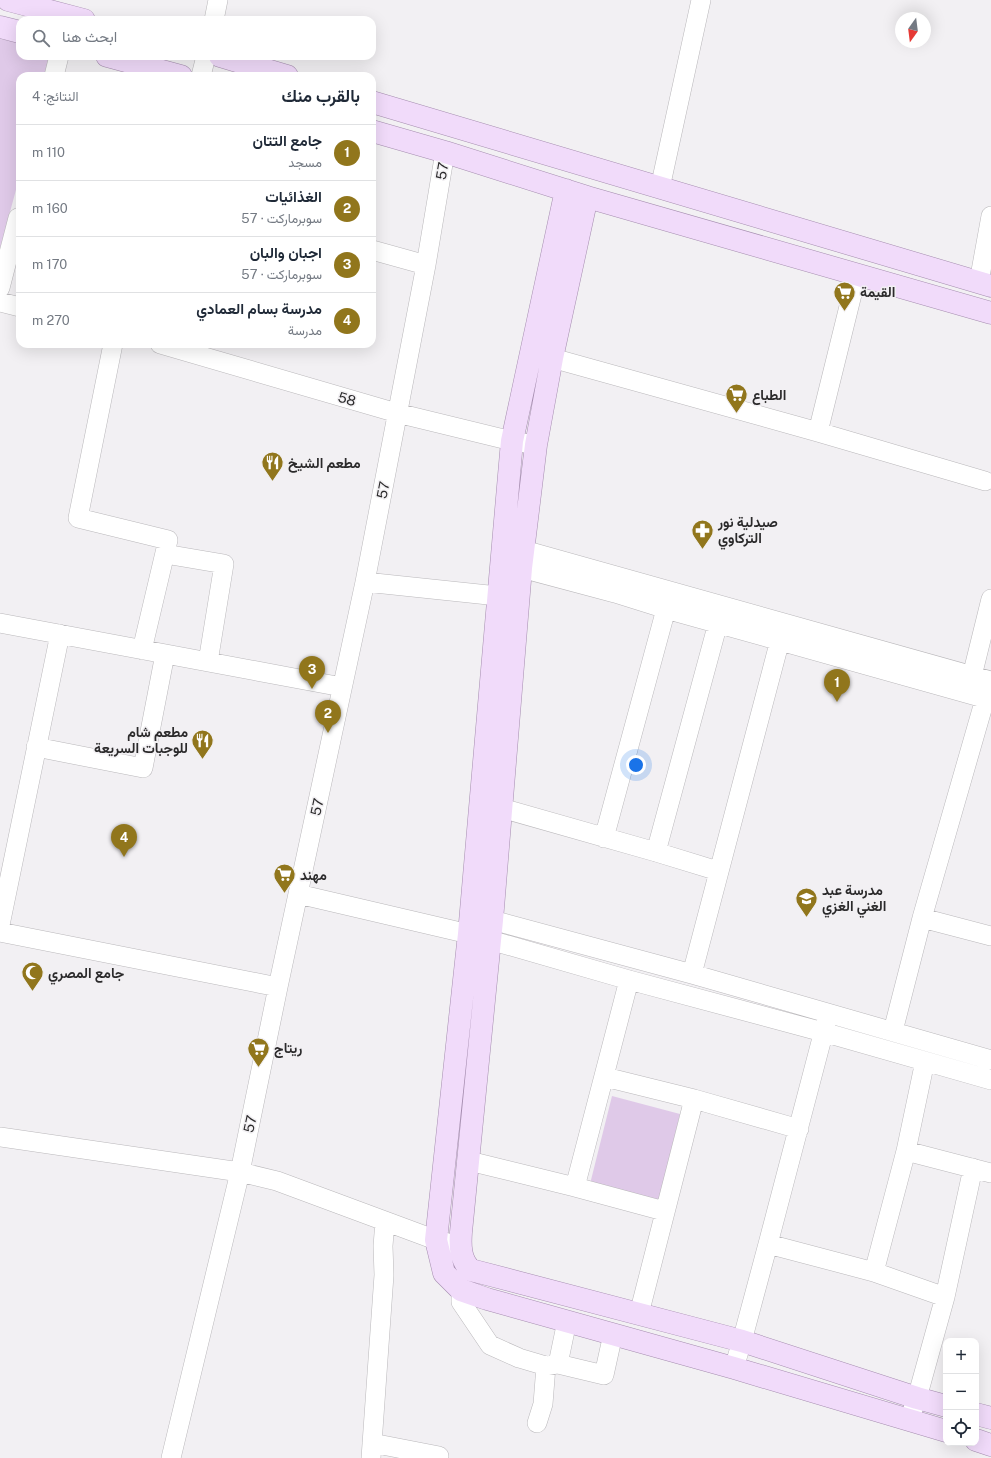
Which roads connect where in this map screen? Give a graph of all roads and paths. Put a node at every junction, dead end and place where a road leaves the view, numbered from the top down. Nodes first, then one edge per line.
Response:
1 (8, 0) edge
2 (218, 0) edge
3 (701, 0) edge
4 (69, 16) edge
5 (215, 16) edge
6 (0, 27) edge
7 (16, 31) edge
8 (57, 60) edge
9 (122, 60) edge
10 (205, 60) edge
11 (233, 60) edge
12 (55, 72) edge
13 (166, 72) edge
14 (201, 72) edge
15 (274, 72) edge
16 (376, 103) edge
17 (376, 132) edge
18 (445, 152) junction
19 (660, 188) junction
20 (566, 190) junction
21 (588, 197) junction
22 (991, 216) edge
23 (16, 227) edge
24 (376, 251) edge
25 (426, 265) junction
26 (857, 274) junction
27 (985, 284) edge
28 (0, 288) edge
29 (0, 302) edge
30 (16, 306) edge
31 (991, 312) edge
32 (112, 348) edge
33 (174, 348) edge
34 (552, 358) junction
35 (397, 413) junction
36 (818, 432) junction
37 (512, 441) junction
38 (536, 445) junction
39 (985, 481) dead end
40 (165, 554) junction
41 (512, 557) junction
42 (365, 582) junction
43 (498, 596) junction
44 (991, 599) edge
45 (666, 609) junction
46 (0, 623) edge
47 (718, 623) junction
48 (60, 634) junction
49 (780, 640) junction
50 (142, 650) junction
51 (165, 654) junction
52 (208, 662) junction
53 (972, 676) junction
54 (991, 681) edge
55 (342, 687) junction
56 (988, 700) edge
57 (36, 748) junction
58 (501, 808) junction
59 (604, 838) junction
60 (656, 852) junction
61 (718, 871) junction
62 (298, 894) junction
63 (922, 918) junction
64 (0, 925) edge
65 (470, 926) junction
66 (491, 930) junction
67 (0, 932) edge
68 (991, 936) edge
69 (692, 974) junction
70 (629, 980) junction
71 (278, 988) junction
72 (828, 1014) junction
73 (893, 1031) junction
74 (823, 1032) junction
75 (991, 1060) edge
76 (926, 1061) junction
77 (605, 1077) junction
78 (991, 1080) edge
79 (694, 1099) junction
80 (799, 1129) junction
81 (0, 1138) edge
82 (906, 1151) junction
83 (469, 1161) junction
84 (982, 1171) edge
85 (240, 1172) junction
86 (575, 1187) junction
87 (664, 1211) junction
88 (385, 1221) junction
89 (436, 1240) junction
90 (768, 1244) junction
91 (460, 1246) junction
92 (874, 1272) junction
93 (461, 1290) junction
94 (945, 1296) junction
95 (639, 1314) junction
96 (567, 1321) junction
97 (613, 1334) junction
98 (742, 1341) junction
99 (552, 1365) junction
100 (734, 1368) junction
101 (917, 1398) junction
102 (943, 1405) edge
103 (979, 1415) edge
104 (991, 1418) edge
105 (909, 1420) junction
106 (537, 1423) dead end
107 (943, 1431) edge
108 (979, 1441) edge
109 (991, 1445) edge
110 (371, 1451) edge
111 (439, 1456) dead end
112 (170, 1458) edge

1 - 4 main road
2 - 5 street
3 - 19 street
6 - 7 main road
8 - 12 street
9 - 13 main road
10 - 14 street
11 - 15 main road
16 - 19 main road
17 - 18 main road
18 - 20 main road
18 - 25 street, 57
19 - 27 main road
20 - 21 main road
20 - 37 main road
21 - 26 main road
21 - 34 main road
22 - 27 street
23 - 28 street
24 - 25 street
25 - 35 street, 57
26 - 31 main road
26 - 36 street
29 - 30 street
32 - 40 street
33 - 35 street, 58
34 - 36 street
34 - 38 main road
35 - 37 street, 58
35 - 42 street, 57
36 - 39 street
37 - 38 street, 58
37 - 41 main road
38 - 41 main road
40 - 50 street
40 - 52 street
41 - 43 main road
41 - 45 street
41 - 53 street
41 - 58 main road
42 - 43 street
42 - 55 street, 57
43 - 65 main road
44 - 53 street
45 - 47 street
45 - 59 street
46 - 48 street
47 - 49 street
47 - 60 street
48 - 50 street
48 - 57 street
49 - 56 street
49 - 61 street
50 - 51 street
51 - 52 street
51 - 57 street
52 - 55 street
53 - 54 street
55 - 62 street, 57
56 - 63 street
57 - 64 street
58 - 59 street
58 - 66 main road
59 - 60 street
60 - 61 street
61 - 69 street
62 - 65 street
62 - 71 street, 57
63 - 68 street
63 - 73 street
65 - 66 street
65 - 89 main road
66 - 69 street
66 - 70 street
66 - 83 main road
67 - 71 street
69 - 72 street
70 - 74 street
70 - 77 street
71 - 85 street, 57
72 - 73 street
72 - 74 street
73 - 75 street
74 - 76 street
74 - 80 street
76 - 78 street
76 - 82 street
77 - 79 street
77 - 86 street
79 - 80 street
79 - 87 street
80 - 90 street
81 - 85 street
82 - 84 street
82 - 92 street
83 - 86 street
83 - 91 main road
84 - 94 street
85 - 88 street
85 - 112 street, 57
86 - 87 street
87 - 95 street
88 - 89 street
88 - 110 street
89 - 91 street
89 - 93 main road
90 - 92 street
90 - 98 street
91 - 95 main road
92 - 94 street
93 - 96 main road
93 - 99 street
94 - 101 street
95 - 98 main road
96 - 97 main road
96 - 99 street
97 - 99 street
97 - 100 main road
98 - 100 street
98 - 101 main road
99 - 106 street
100 - 105 main road
101 - 102 main road
101 - 105 street
103 - 104 main road
105 - 107 main road
108 - 109 main road
110 - 111 street

